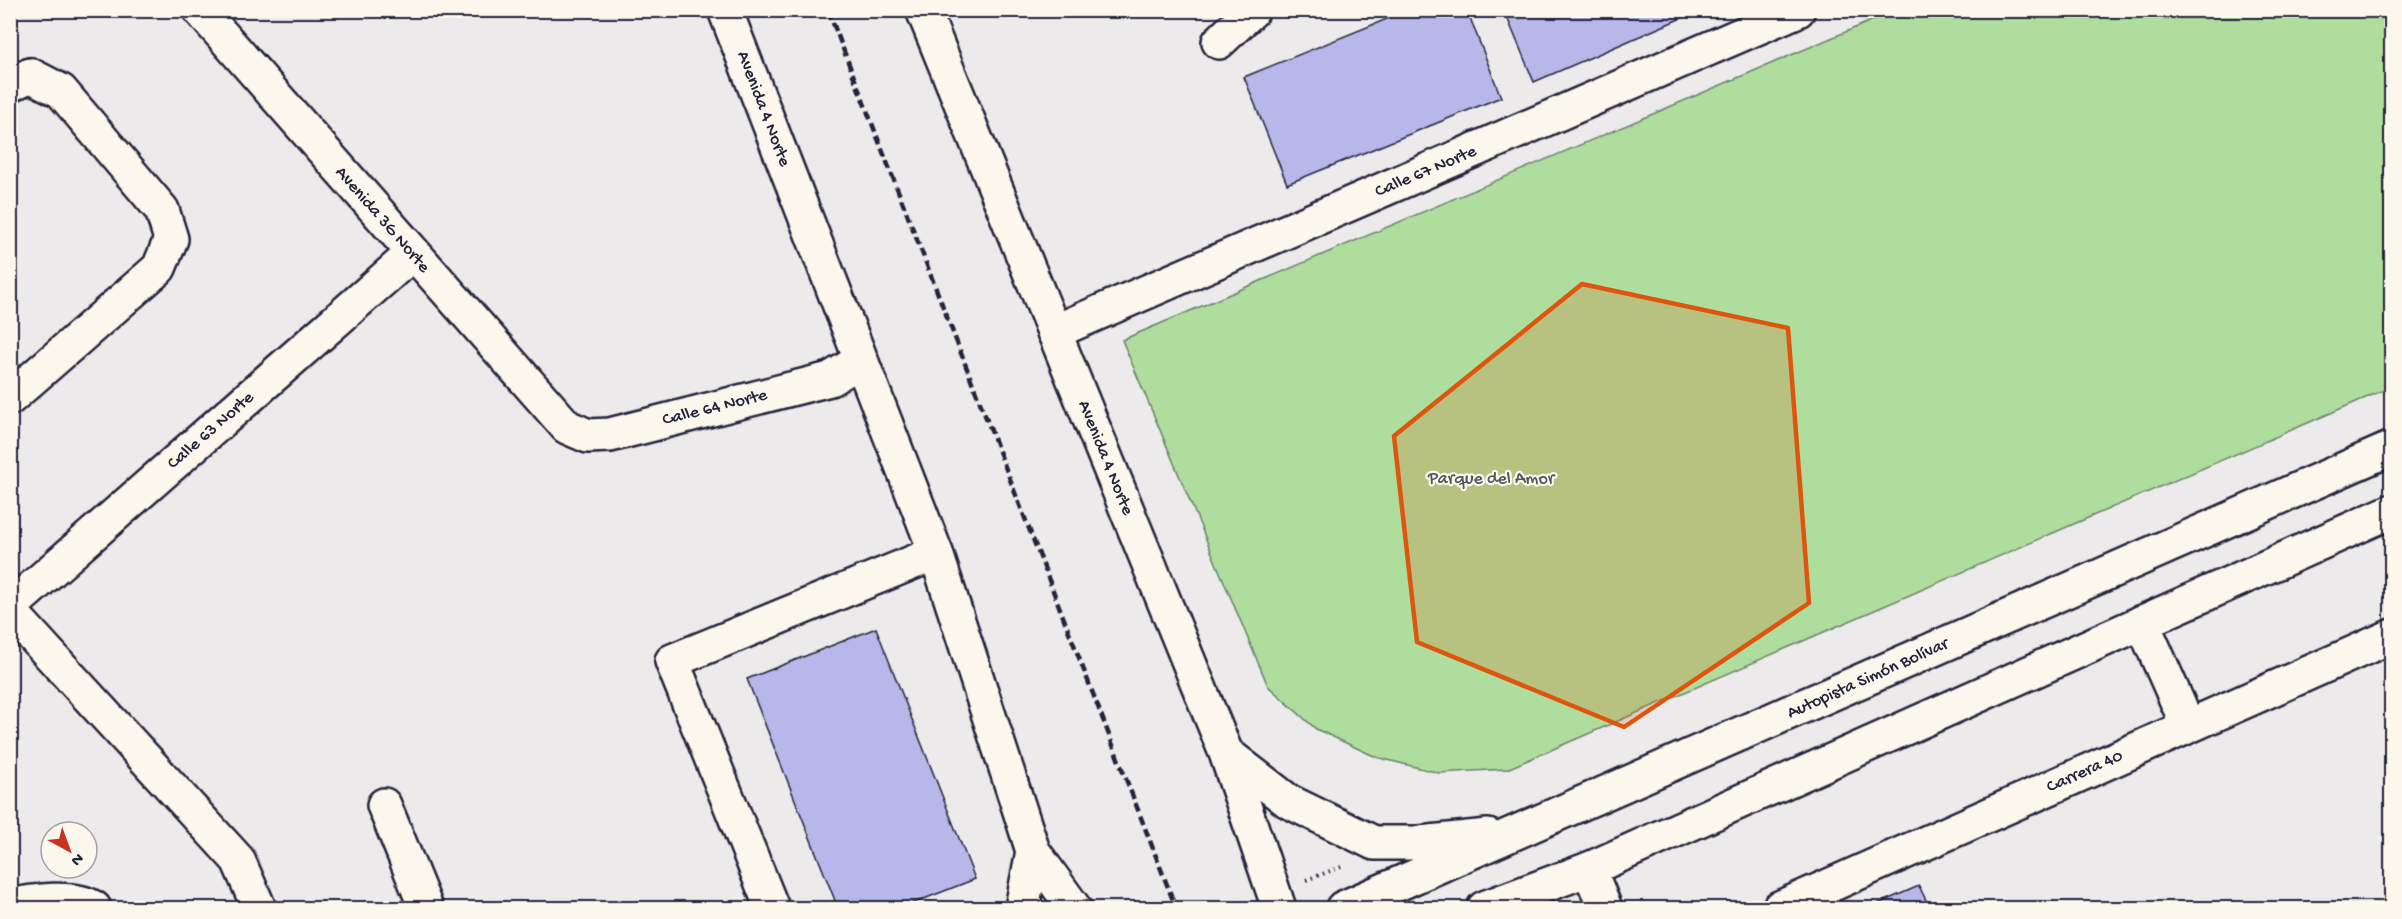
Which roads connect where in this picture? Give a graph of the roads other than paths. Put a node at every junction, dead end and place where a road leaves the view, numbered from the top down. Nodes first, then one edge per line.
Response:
1 (200, 10) edge
2 (725, 10) edge
3 (923, 10) edge
4 (1253, 10) edge
5 (1798, 10) edge
6 (1219, 42) dead end
7 (10, 85) edge
8 (412, 254) junction
9 (1054, 332) junction
10 (860, 362) junction
11 (10, 398) edge
12 (567, 427) joint
13 (2391, 448) edge
14 (2391, 511) edge
15 (936, 553) junction
16 (10, 609) edge
17 (2142, 622) junction
18 (2391, 636) edge
19 (2188, 726) junction
20 (1226, 753) junction
21 (384, 805) dead end
22 (1520, 833) junction
23 (1034, 851) junction
24 (1589, 869) junction
25 (1288, 896) edge
26 (10, 906) edge
27 (94, 909) edge
28 (259, 909) edge
29 (426, 909) edge
30 (772, 909) edge
31 (1022, 909) edge
32 (1074, 909) edge
33 (1343, 909) edge
34 (1484, 909) edge
35 (1605, 909) edge
36 (1779, 909) edge

1 - 8 main road, Avenida 3G Norte
2 - 10 main road, Avenida 4 Norte
3 - 9 main road, Avenida 4 Norte
4 - 6 main road
5 - 9 main road, Calle 67 Norte
7 - 11 main road
8 - 12 main road, Avenida 3G Norte
8 - 16 main road, Calle 63 Norte
9 - 20 main road, Avenida 4 Norte
10 - 12 main road, Calle 64 Norte
10 - 15 main road, Avenida 4 Norte
13 - 22 main road, Autopista Simón Bolívar
14 - 17 main road
15 - 23 main road, Avenida 4 Norte
15 - 30 main road
16 - 28 main road
17 - 19 main road
17 - 24 main road
18 - 19 main road, Carrera 40
19 - 36 main road, Carrera 40
20 - 22 main road
20 - 25 main road, Avenida 4 Norte
21 - 29 main road
22 - 33 main road, Autopista Simón Bolívar
23 - 31 main road
23 - 32 main road, Avenida 4 Norte
24 - 34 main road
24 - 35 main road
26 - 27 main road

